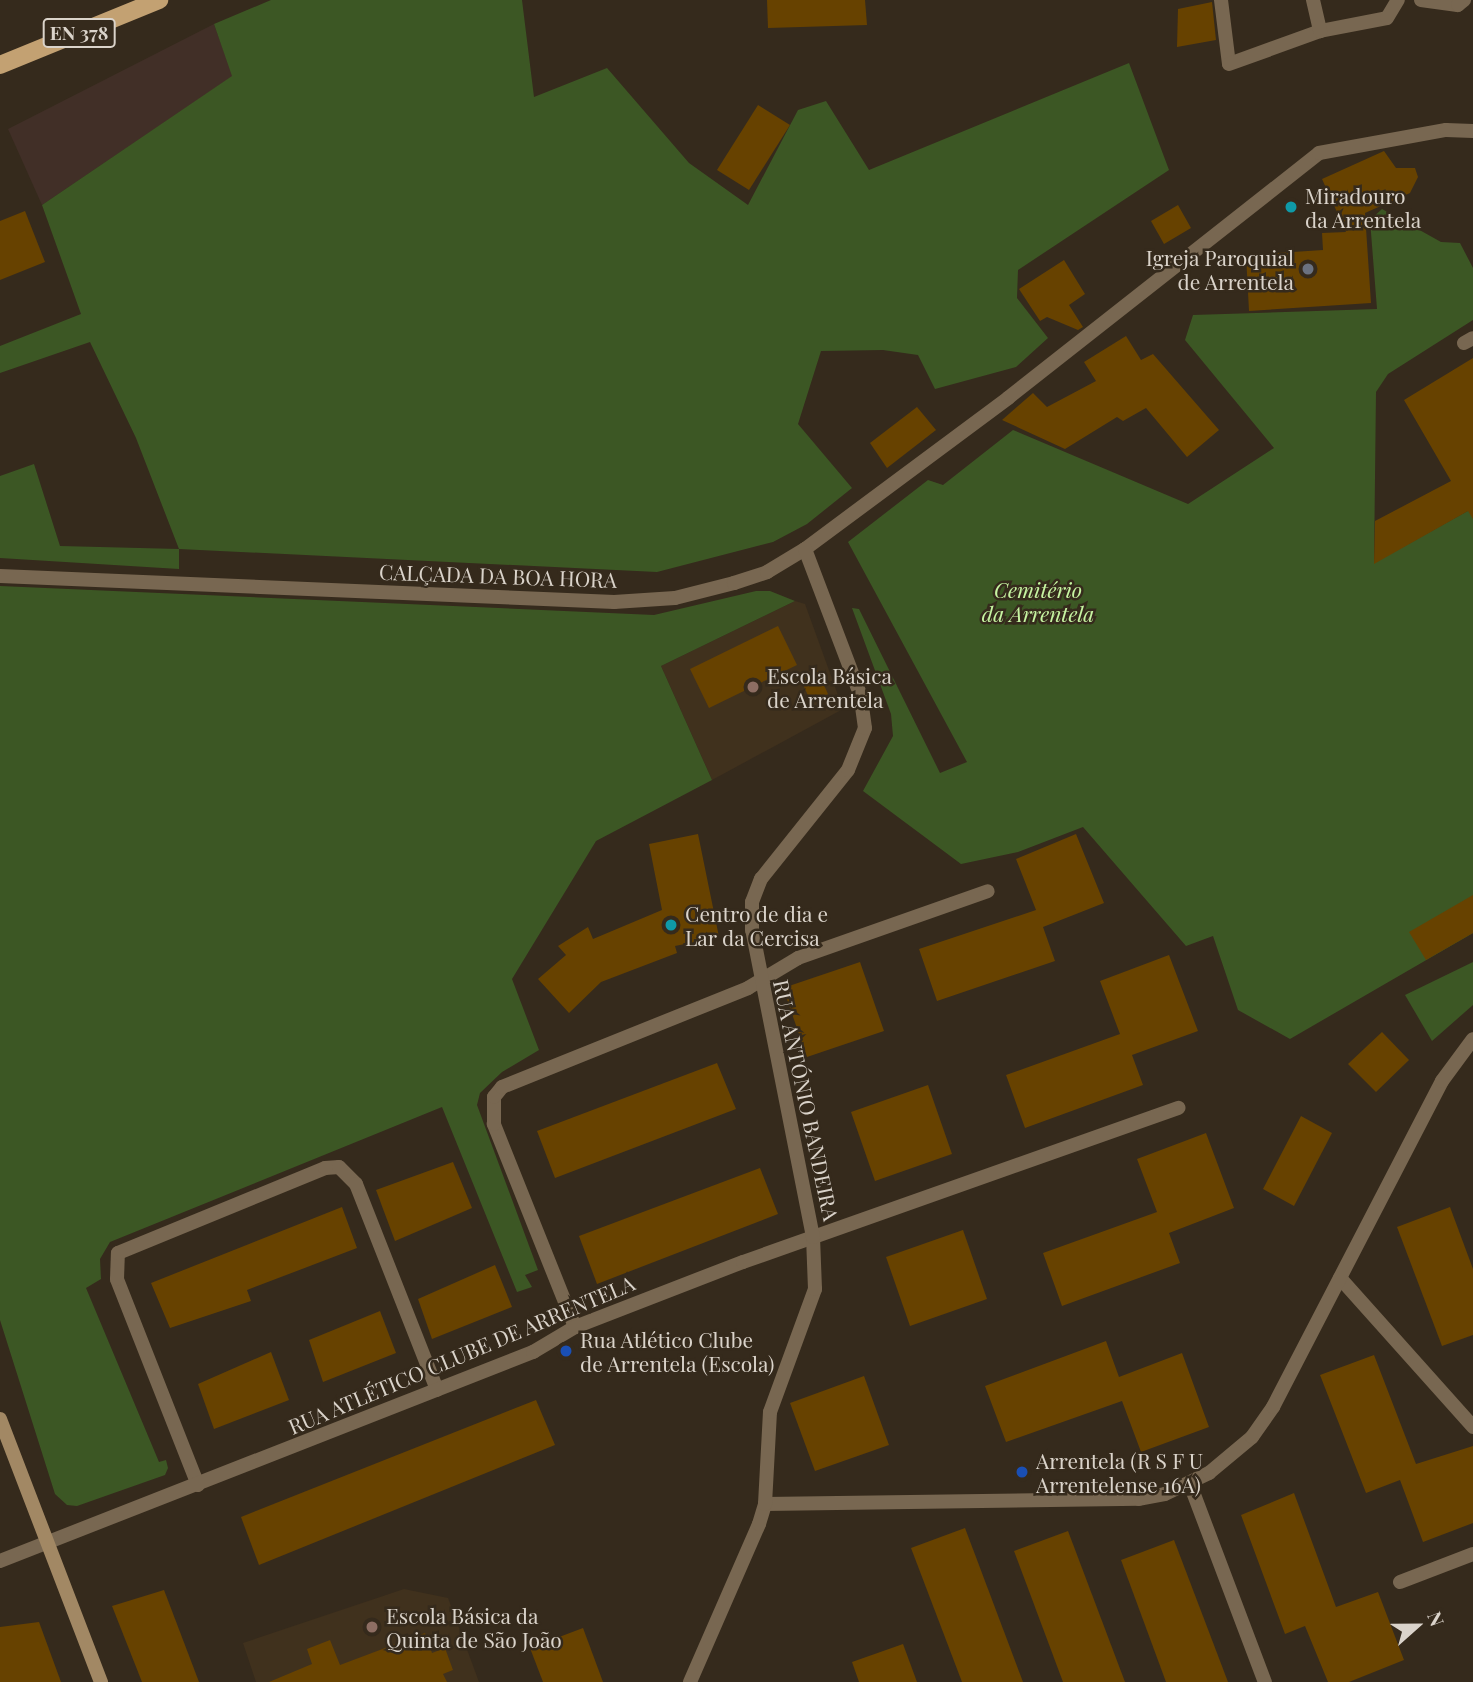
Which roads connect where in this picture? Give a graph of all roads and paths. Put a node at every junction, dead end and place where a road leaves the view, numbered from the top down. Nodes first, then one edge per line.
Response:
1 (159, 0) edge
2 (1220, 0) edge
3 (1313, 0) edge
4 (1398, 0) edge
5 (1424, 0) edge
6 (1461, 3) edge
7 (1320, 31) junction
8 (0, 65) edge
9 (1473, 131) edge
10 (805, 549) junction
11 (0, 576) edge
12 (988, 891) dead end
13 (761, 982) junction
14 (1473, 1040) edge
15 (1179, 1108) dead end
16 (813, 1237) junction
17 (1340, 1278) junction
18 (575, 1327) junction
19 (437, 1390) junction
20 (0, 1419) edge
21 (1473, 1427) edge
22 (1190, 1484) junction
23 (198, 1485) junction
24 (765, 1504) junction
25 (48, 1544) junction
26 (1473, 1554) edge
27 (0, 1561) edge
28 (1400, 1582) dead end
29 (101, 1682) edge
30 (690, 1682) edge
31 (1265, 1682) edge

1 - 8 main road, EN 378
2 - 7 street
3 - 7 street
4 - 7 street
5 - 6 street
9 - 10 street, CALÇADA DA BOA HORA
10 - 11 street, CALÇADA DA BOA HORA
10 - 13 street, RUA ANTÓNIO BANDEIRA
12 - 13 street
13 - 16 street, RUA ANTÓNIO BANDEIRA
13 - 18 street
14 - 17 street
15 - 16 street, RUA ATLÉTICO CLUBE DE ARRENTELA
16 - 18 street, RUA ATLÉTICO CLUBE DE ARRENTELA
16 - 24 street, RUA ANTÓNIO BANDEIRA
17 - 21 street
17 - 22 street
18 - 19 street, RUA ATLÉTICO CLUBE DE ARRENTELA
19 - 23 street, RUA ATLÉTICO CLUBE DE ARRENTELA
19 - 23 street
20 - 25 street
22 - 24 street
22 - 31 street
23 - 25 street, RUA ATLÉTICO CLUBE DE ARRENTELA
24 - 30 street, RUA ANTÓNIO BANDEIRA
25 - 27 street, RUA ATLÉTICO CLUBE DE ARRENTELA
25 - 29 street
26 - 28 street

